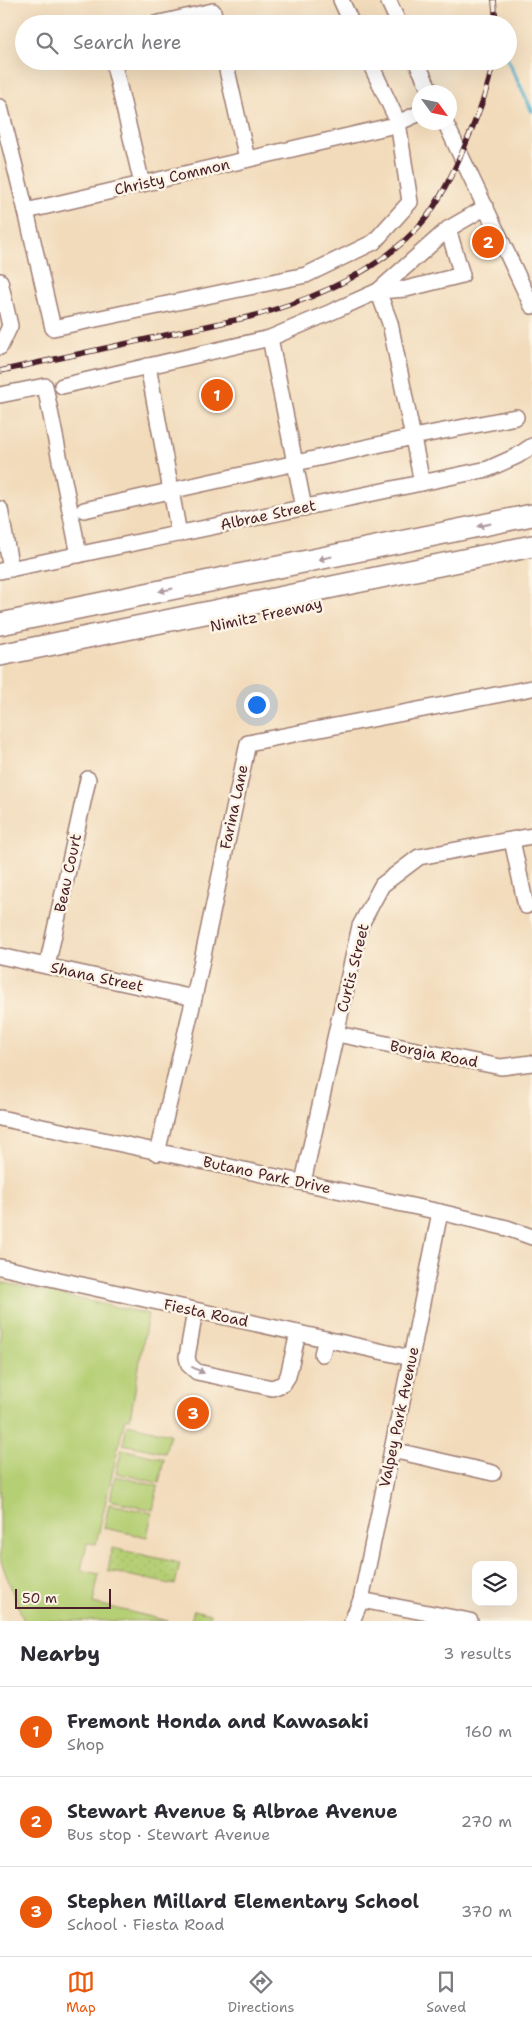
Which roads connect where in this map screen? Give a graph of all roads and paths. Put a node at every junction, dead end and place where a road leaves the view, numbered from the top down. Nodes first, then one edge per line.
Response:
1 (341, 0) edge
2 (388, 0) edge
3 (195, 15) edge
4 (214, 15) edge
5 (348, 15) edge
6 (395, 15) edge
7 (115, 70) edge
8 (227, 70) edge
9 (373, 70) edge
10 (420, 70) edge
11 (428, 85) edge
12 (0, 107) edge
13 (412, 116) edge
14 (398, 122) junction
15 (449, 130) edge
16 (247, 159) junction
17 (142, 184) junction
18 (486, 207) junction
19 (26, 211) junction
20 (448, 229) junction
21 (0, 281) edge
22 (378, 291) junction
23 (530, 296) edge
24 (270, 338) junction
25 (0, 347) edge
26 (148, 366) junction
27 (62, 386) dead end
28 (0, 395) edge
29 (516, 418) dead end
30 (413, 437) junction
31 (532, 446) edge
32 (296, 462) junction
33 (422, 483) junction
34 (172, 489) junction
35 (304, 508) junction
36 (0, 509) edge
37 (84, 510) dead end
38 (532, 515) edge
39 (180, 534) junction
40 (532, 546) edge
41 (78, 554) junction
42 (532, 560) edge
43 (6, 570) edge
44 (0, 624) edge
45 (0, 656) edge
46 (0, 670) edge
47 (532, 688) edge
48 (88, 779) dead end
49 (532, 836) edge
50 (512, 840) junction
51 (526, 906) dead end
52 (0, 956) edge
53 (47, 966) junction
54 (194, 998) junction
55 (337, 1034) junction
56 (532, 1063) edge
57 (0, 1118) edge
58 (157, 1153) junction
59 (303, 1182) junction
60 (440, 1212) junction
61 (532, 1237) edge
62 (0, 1267) edge
63 (196, 1311) junction
64 (298, 1333) junction
65 (411, 1358) junction
66 (392, 1450) junction
67 (493, 1473) dead end
68 (361, 1600) junction
69 (352, 1621) edge
70 (470, 1621) edge

1 - 5 street
2 - 6 street
3 - 4 street
7 - 17 street
8 - 16 street
9 - 14 street
10 - 11 street
12 - 19 street
13 - 14 street, Christy Common
14 - 16 street, Christy Common
14 - 19 street
15 - 18 street
16 - 17 street, Christy Common
17 - 19 street, Christy Common
18 - 20 street
18 - 23 street
20 - 22 street
20 - 22 street
21 - 25 street
22 - 24 street
22 - 30 street
24 - 26 street
24 - 32 street
26 - 27 street
26 - 34 street
28 - 41 street
29 - 30 street
30 - 32 street
30 - 33 street
31 - 33 street, Albrae Street
32 - 34 street
32 - 35 street
33 - 35 street, Albrae Street
34 - 37 street
34 - 39 street
35 - 39 street, Albrae Street
36 - 43 street
38 -> 44 highway
39 - 41 street, Albrae Street
40 - 45 highway
41 - 43 street, Albrae Street
42 - 46 highway, Nimitz Freeway
47 - 54 street, Farina Lane
48 - 53 street, Beau Court
49 - 50 street, Curtis Street
50 - 51 street
50 - 55 street, Curtis Street
52 - 53 street, Shana Street
53 - 54 street, Shana Street
54 - 58 street, Farina Lane
55 - 56 street, Borgia Road
55 - 59 street, Curtis Street
57 - 58 street, Butano Park Drive
58 - 59 street, Butano Park Drive
59 - 60 street, Butano Park Drive
60 - 61 street, Butano Park Drive
60 - 65 street, Valpey Park Avenue
62 - 63 street, Fiesta Road
63 - 64 street, Fiesta Road
63 -> 64 street
64 - 65 street, Fiesta Road
65 - 66 street, Valpey Park Avenue
66 - 67 street
66 - 68 street, Valpey Park Avenue
68 - 69 street, Valpey Park Avenue
68 - 70 street

